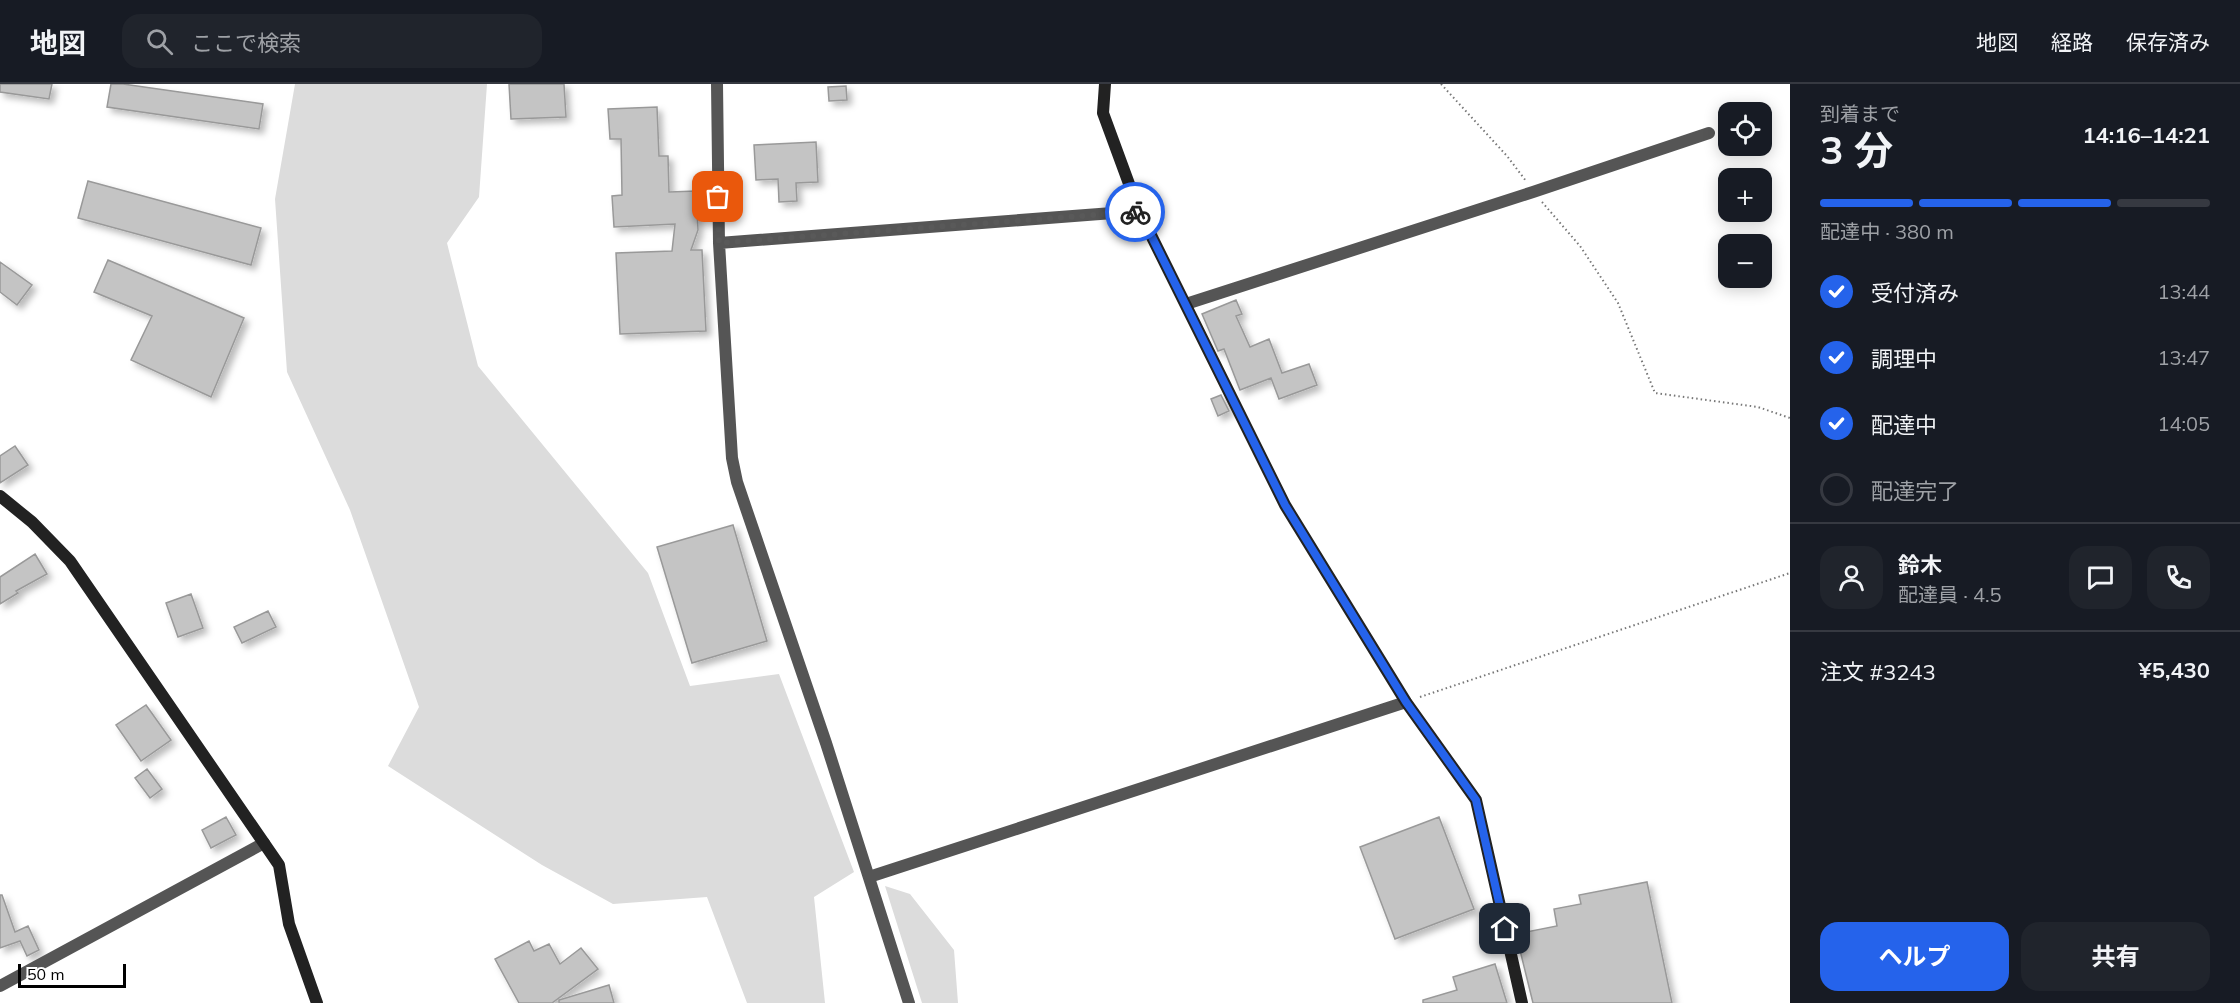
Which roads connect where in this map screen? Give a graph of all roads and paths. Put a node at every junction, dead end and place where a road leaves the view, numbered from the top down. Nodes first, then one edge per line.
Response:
1 (717, 84) edge
2 (1105, 84) edge
3 (1441, 84) edge
4 (1709, 133) dead end
5 (1533, 192) junction
6 (1139, 211) junction
7 (719, 243) junction
8 (1186, 304) junction
9 (1790, 418) edge
10 (0, 496) edge
11 (1790, 573) edge
12 (1406, 702) junction
13 (264, 843) junction
14 (869, 877) junction
15 (0, 986) edge
16 (317, 1003) edge
17 (909, 1003) edge
18 (1522, 1003) edge

1 - 7 street
2 - 6 street
3 - 5 path
4 - 5 street
5 - 8 street
5 - 9 path
6 - 7 street
6 - 8 street
7 - 14 street
8 - 12 street
10 - 13 street
11 - 12 path
12 - 14 street
12 - 18 street
13 - 15 street
13 - 16 street
14 - 17 street

